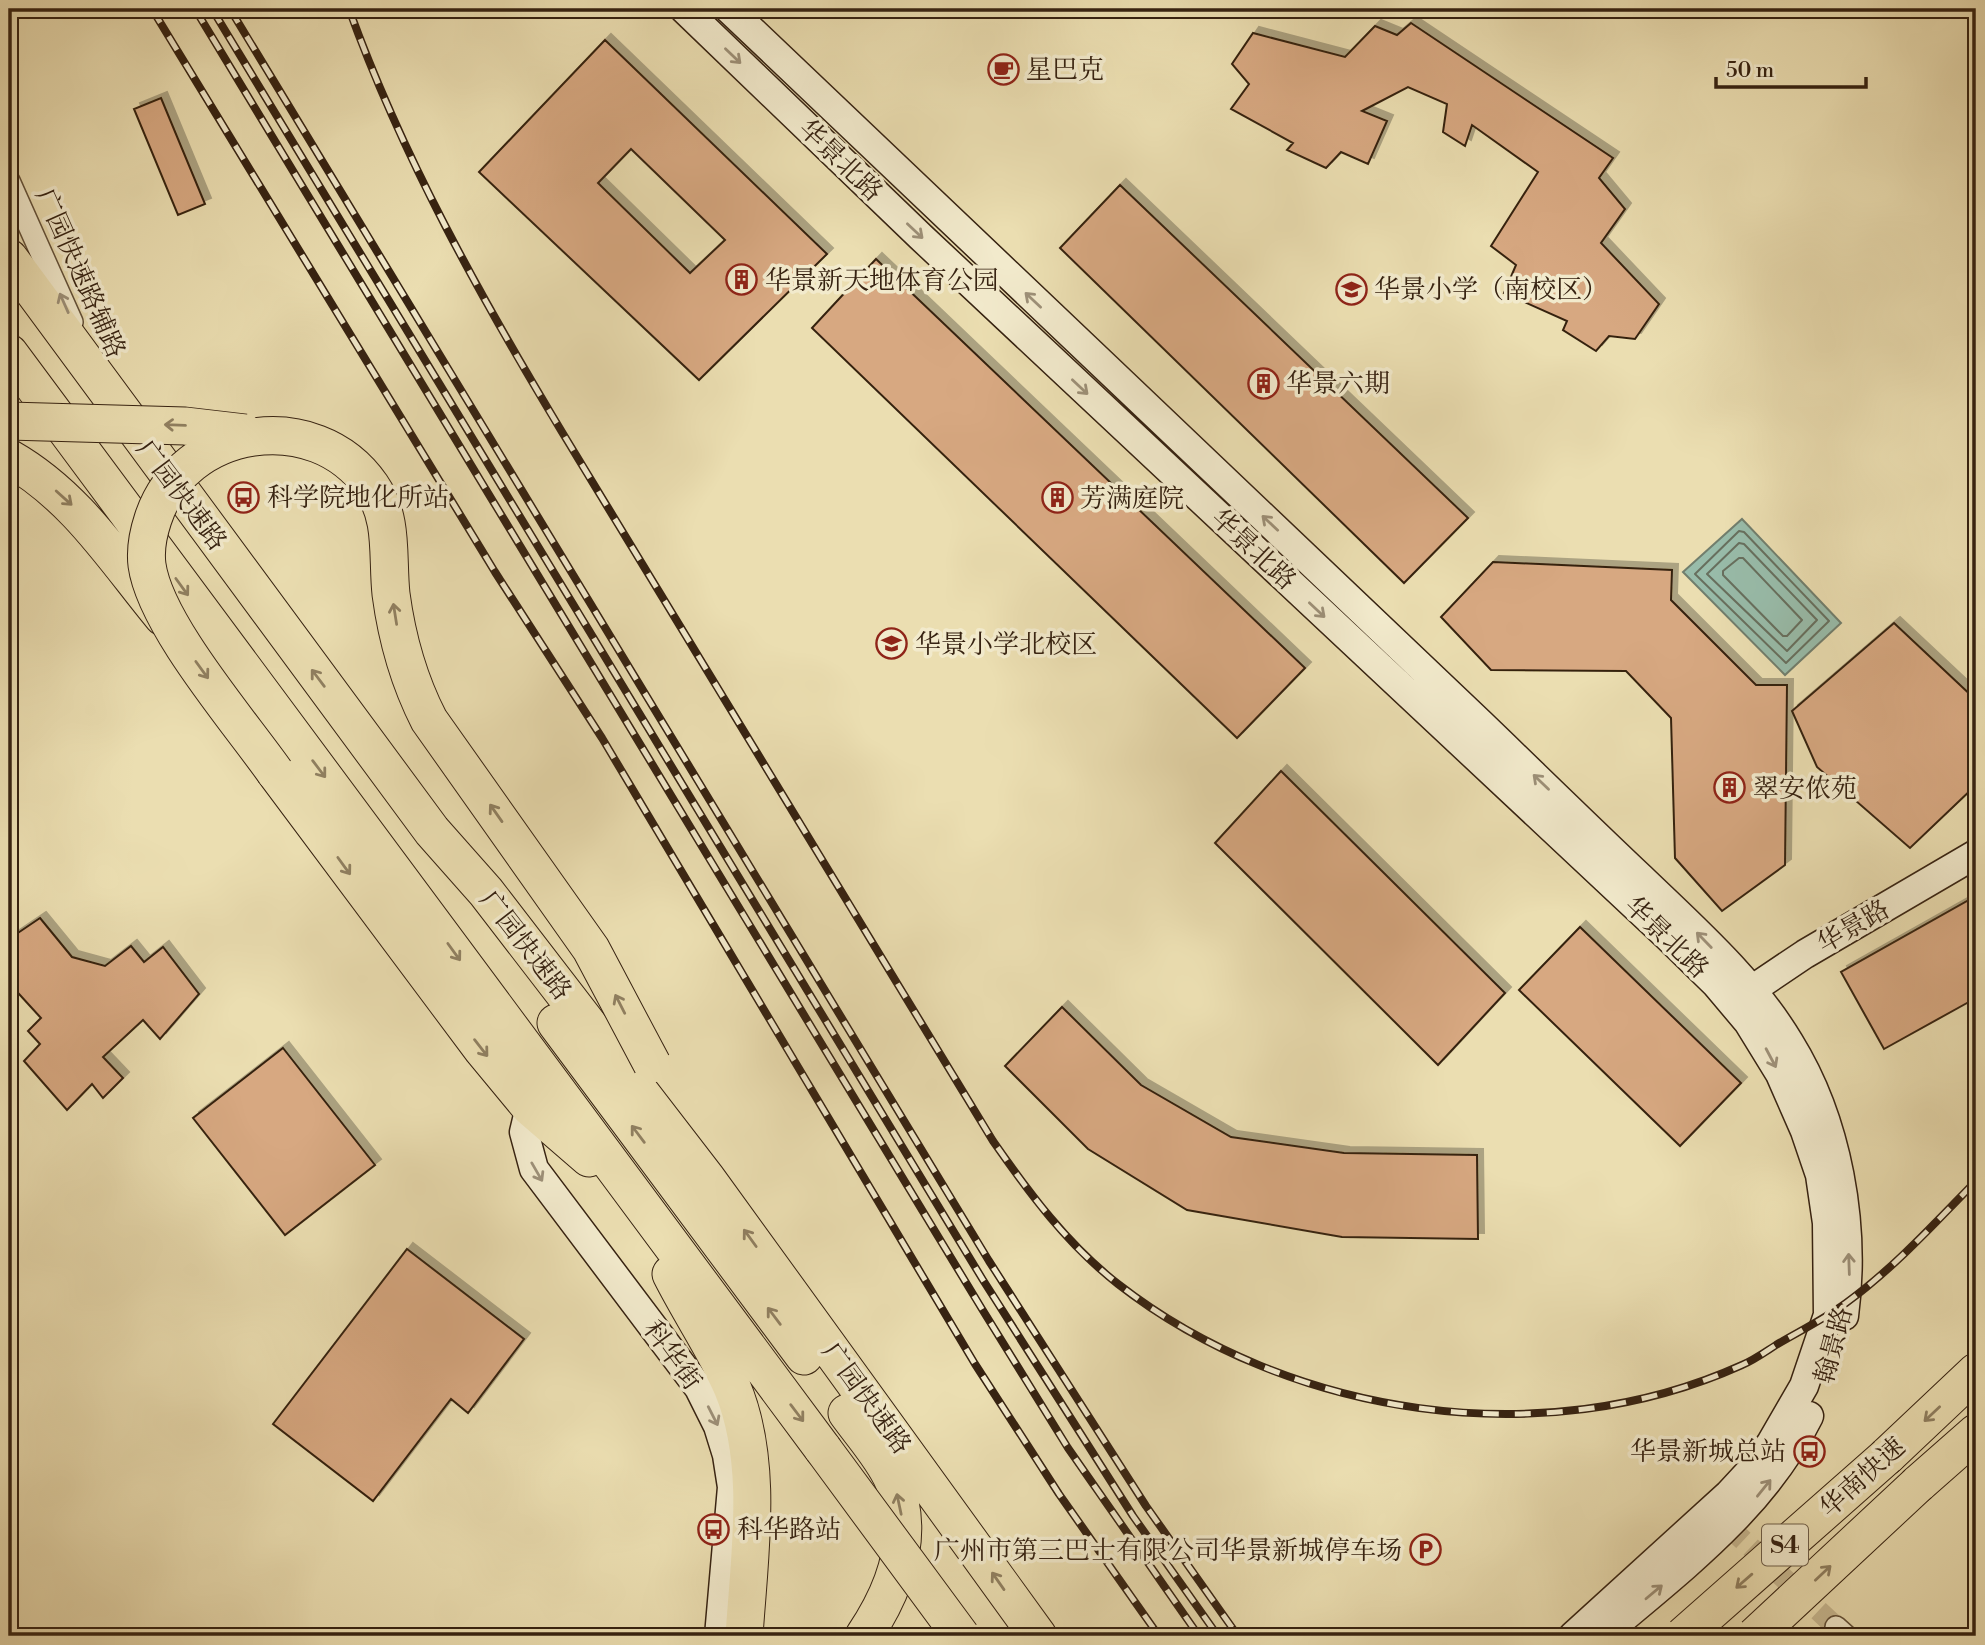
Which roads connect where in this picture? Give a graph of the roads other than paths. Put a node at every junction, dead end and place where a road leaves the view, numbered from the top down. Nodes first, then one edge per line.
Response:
1 (684, 9) edge
2 (729, 9) edge
3 (9, 181) edge
4 (9, 258) edge
5 (9, 353) edge
6 (102, 388) junction
7 (9, 421) edge
8 (267, 435) junction
9 (9, 458) edge
10 (168, 623) junction
11 (432, 831) junction
12 (1976, 854) edge
13 (1742, 996) junction
14 (530, 1107) junction
15 (707, 1179) junction
16 (623, 1182) junction
17 (1976, 1373) edge
18 (1976, 1433) edge
19 (1720, 1518) junction
20 (1716, 1605) junction
21 (719, 1636) edge
22 (744, 1636) edge
23 (864, 1636) edge
24 (961, 1636) edge
25 (1038, 1636) edge
26 (1573, 1636) edge
27 (1602, 1636) edge
28 (1673, 1636) edge
29 (1683, 1636) edge
30 (1755, 1636) edge

1 -> 13 street, 华景北路
13 -> 2 street, 华景北路
6 -> 3 street, 广园快速路辅路
4 - 6 highway, 广园快速路
5 -> 16 highway, 广园快速路
11 -> 6 highway, 广园快速路
8 -> 7 highway, bridge
8 - 10 highway, bridge
15 -> 8 highway, bridge
9 -> 10 highway, bridge
10 -> 14 highway, bridge
11 - 15 highway, 广园快速路
23 -> 11 highway
12 - 13 street, 华景路
13 - 19 street, 翰景路
14 - 16 highway
14 -> 21 street, 科华街
25 -> 15 highway, 广园快速路
16 - 22 highway
16 -> 24 highway, 广园快速路, bridge
17 -> 20 highway, 华南快速 / S4, bridge
30 -> 18 highway, 华南快速 / S4, bridge
19 - 26 street, 翰景路
27 -> 19 street, 翰景路
20 - 28 highway, bridge
20 - 29 highway, 华南快速 / S4, bridge

